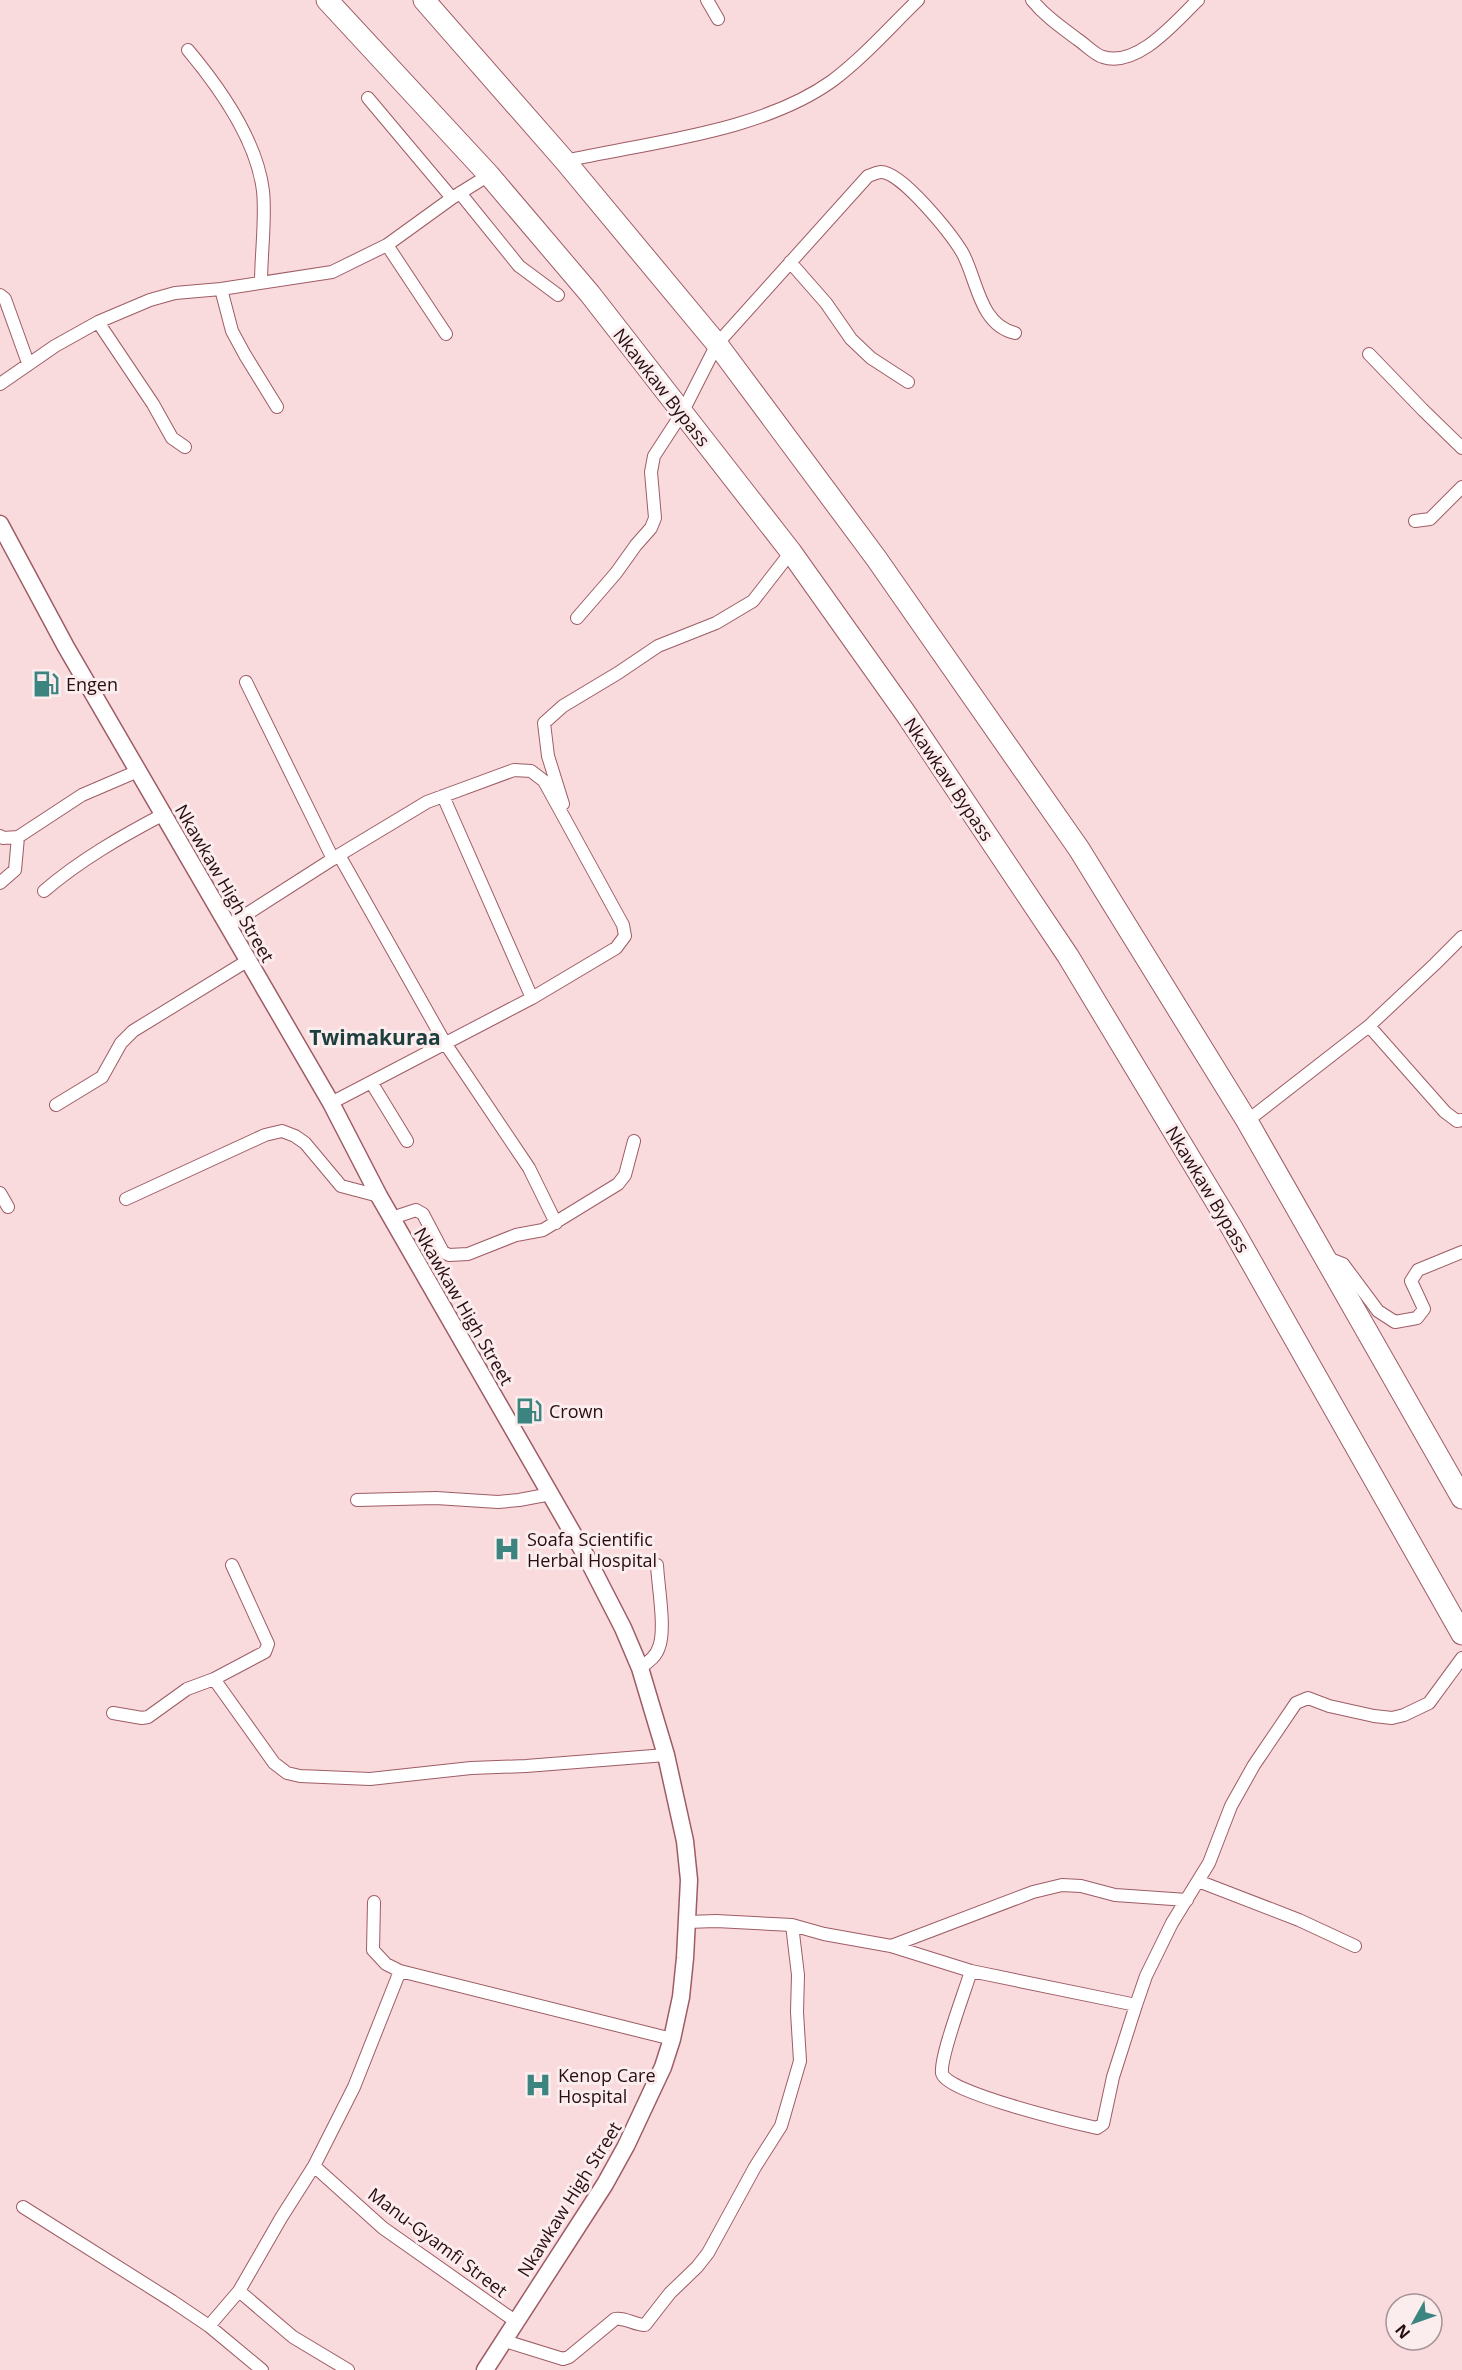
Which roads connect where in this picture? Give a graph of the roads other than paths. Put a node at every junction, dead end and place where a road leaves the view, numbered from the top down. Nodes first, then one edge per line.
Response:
1 (327, 0) edge
2 (424, 0) edge
3 (707, 0) edge
4 (918, 0) edge
5 (1032, 0) edge
6 (1198, 0) edge
7 (718, 19) dead end
8 (188, 50) dead end
9 (368, 98) dead end
10 (565, 161) junction
11 (489, 175) junction
12 (456, 195) junction
13 (387, 245) junction
14 (790, 262) junction
15 (261, 283) junction
16 (221, 289) junction
17 (0, 295) edge
18 (558, 295) dead end
19 (98, 322) junction
20 (1016, 333) dead end
21 (446, 334) dead end
22 (717, 344) junction
23 (1370, 354) dead end
24 (28, 363) junction
25 (908, 382) dead end
26 (0, 384) edge
27 (277, 407) dead end
28 (682, 412) junction
29 (185, 447) dead end
30 (1462, 448) edge
31 (1462, 487) edge
32 (1415, 521) dead end
33 (0, 524) edge
34 (791, 552) junction
35 (577, 618) dead end
36 (246, 682) dead end
37 (138, 771) junction
38 (443, 796) junction
39 (164, 814) junction
40 (570, 826) junction
41 (0, 836) edge
42 (18, 837) junction
43 (336, 857) junction
44 (0, 883) edge
45 (44, 891) dead end
46 (228, 926) junction
47 (1462, 936) edge
48 (247, 961) junction
49 (532, 998) junction
50 (1369, 1026) junction
51 (445, 1043) junction
52 (371, 1082) junction
53 (331, 1103) junction
54 (56, 1105) dead end
55 (1462, 1120) edge
56 (1247, 1121) junction
57 (407, 1141) dead end
58 (634, 1141) dead end
59 (0, 1193) edge
60 (379, 1196) junction
61 (126, 1199) dead end
62 (8, 1208) dead end
63 (392, 1218) junction
64 (556, 1223) junction
65 (1462, 1251) edge
66 (1324, 1257) junction
67 (550, 1494) junction
68 (1462, 1498) edge
69 (357, 1500) dead end
70 (232, 1565) dead end
71 (657, 1565) dead end
72 (1462, 1634) edge
73 (1462, 1658) edge
74 (639, 1668) junction
75 (214, 1678) junction
76 (112, 1713) dead end
77 (666, 1755) junction
78 (1198, 1881) junction
79 (1187, 1900) junction
80 (375, 1902) dead end
81 (687, 1922) junction
82 (792, 1925) junction
83 (891, 1946) junction
84 (1354, 1946) dead end
85 (400, 1971) junction
86 (971, 1971) junction
87 (1136, 2005) junction
88 (672, 2039) junction
89 (315, 2166) junction
90 (23, 2207) dead end
91 (239, 2291) junction
92 (515, 2321) junction
93 (209, 2326) junction
94 (504, 2341) junction
95 (262, 2370) edge
96 (348, 2370) edge
97 (485, 2370) edge

1 - 11 highway, Nkawkaw Bypass
2 - 10 highway
3 - 7 street
4 - 10 street
5 - 6 street
8 - 15 street
9 - 12 street
10 - 22 highway
11 - 12 street
11 - 28 highway, Nkawkaw Bypass
12 - 13 street
12 - 18 street
13 - 15 street
13 - 21 street
14 - 20 street
14 - 22 street
14 - 25 street
15 - 16 street
16 - 19 street
16 - 27 street
17 - 24 street
19 - 24 street
19 - 29 street
22 - 28 street
22 - 56 highway
23 - 30 street
24 - 26 street
28 - 34 highway, Nkawkaw Bypass
28 - 35 street
31 - 32 street
33 - 37 main road, Nkawkaw High Street
34 - 40 street
34 - 72 highway, Nkawkaw Bypass
36 - 43 street
37 - 39 main road, Nkawkaw High Street
37 - 42 street
38 - 40 street
38 - 43 street
38 - 49 street
39 - 45 street
39 - 46 main road, Nkawkaw High Street
40 - 49 street
41 - 42 street
42 - 44 street
43 - 46 street
43 - 51 street
46 - 48 main road, Nkawkaw High Street
47 - 50 street
48 - 53 main road, Nkawkaw High Street
48 - 54 street
49 - 51 street
50 - 55 street
50 - 56 street
51 - 52 street
51 - 64 street
52 - 53 street
52 - 57 street
53 - 60 main road, Nkawkaw High Street
56 - 66 highway
58 - 64 street
59 - 62 street
60 - 61 street
60 - 63 main road, Nkawkaw High Street
63 - 64 street
63 - 67 main road, Nkawkaw High Street
65 - 66 street
66 - 68 highway
67 - 69 street
67 - 74 main road, Nkawkaw High Street
70 - 75 street
71 - 74 street
73 - 78 street
74 - 77 main road, Nkawkaw High Street
75 - 76 street
75 - 77 street
77 - 81 main road, Nkawkaw High Street
78 - 79 street
78 - 84 street
79 - 83 street
79 - 87 street
80 - 85 street
81 - 82 street
81 - 88 main road, Nkawkaw High Street
82 - 83 street
82 - 94 street
83 - 86 street
85 - 88 street
85 - 89 street
86 - 87 street
86 - 87 street
88 - 92 main road, Nkawkaw High Street
89 - 91 street
89 - 92 street, Manu-Gyamfi Street
90 - 93 street
91 - 93 street
91 - 96 street
92 - 94 main road, Nkawkaw High Street
93 - 95 street
94 - 97 main road, Nkawkaw High Street

